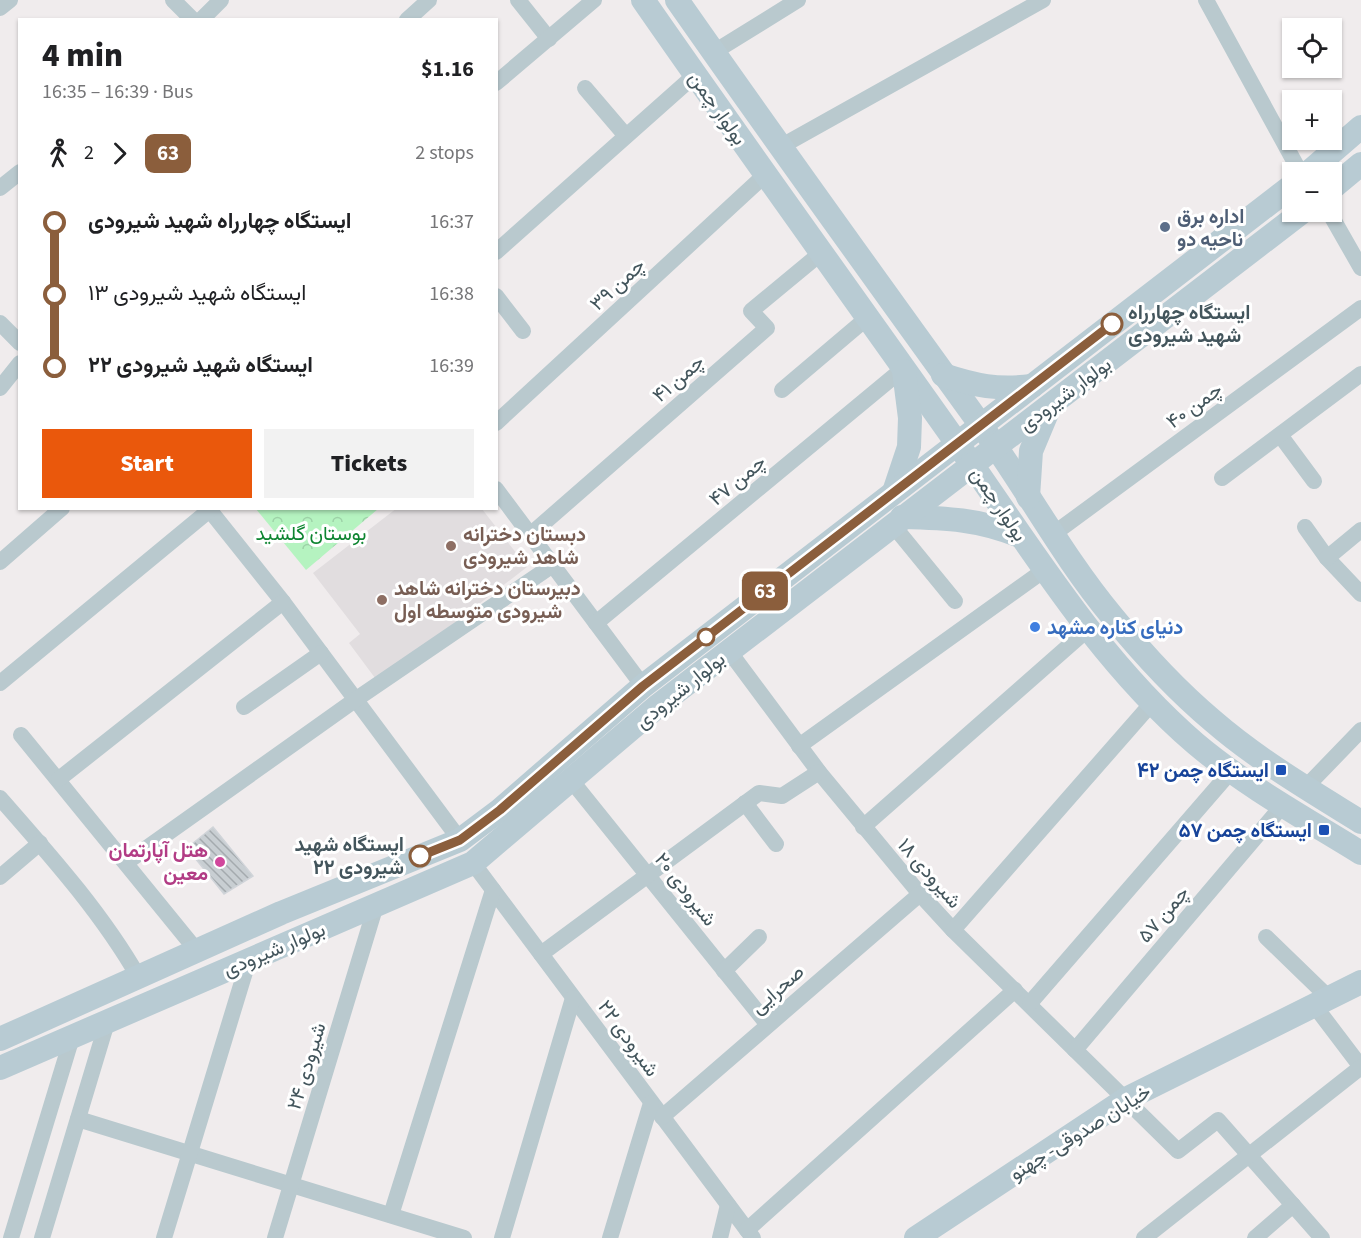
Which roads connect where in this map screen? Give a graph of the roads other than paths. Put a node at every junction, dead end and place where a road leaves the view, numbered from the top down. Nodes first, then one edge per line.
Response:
1 (10, 0) edge
2 (173, 0) edge
3 (429, 0) edge
4 (518, 0) edge
5 (594, 0) edge
6 (643, 0) edge
7 (677, 0) edge
8 (798, 0) edge
9 (1043, 0) edge
10 (1213, 3) edge
11 (0, 8) edge
12 (191, 18) edge
13 (409, 18) edge
14 (549, 39) junction
15 (714, 52) junction
16 (695, 75) junction
17 (498, 78) edge
18 (585, 88) dead end
19 (1361, 127) edge
20 (626, 136) junction
21 (780, 147) junction
22 (1295, 162) edge
23 (1321, 162) edge
24 (1361, 164) edge
25 (18, 174) edge
26 (765, 175) junction
27 (1342, 180) edge
28 (0, 189) edge
29 (1282, 193) edge
30 (1289, 222) edge
31 (1335, 222) edge
32 (498, 250) edge
33 (821, 253) junction
34 (1361, 268) edge
35 (498, 299) edge
36 (1361, 308) edge
37 (867, 318) junction
38 (0, 323) edge
39 (522, 331) dead end
40 (18, 341) edge
41 (18, 366) edge
42 (904, 368) junction
43 (1361, 374) edge
44 (943, 375) junction
45 (1032, 386) junction
46 (0, 388) edge
47 (782, 390) dead end
48 (1049, 408) junction
49 (498, 421) edge
50 (981, 424) junction
51 (1280, 435) junction
52 (957, 442) junction
53 (996, 446) junction
54 (971, 463) junction
55 (1222, 478) dead end
56 (1314, 481) dead end
57 (895, 489) junction
58 (498, 492) edge
59 (1028, 497) junction
60 (60, 510) edge
61 (209, 510) edge
62 (211, 510) edge
63 (897, 520) junction
64 (1305, 527) dead end
65 (1361, 530) edge
66 (530, 535) junction
67 (1020, 536) junction
68 (1052, 536) junction
69 (1327, 558) junction
70 (0, 562) edge
71 (553, 565) junction
72 (1043, 571) junction
73 (1361, 594) edge
74 (955, 601) dead end
75 (283, 602) junction
76 (596, 623) junction
77 (1088, 628) junction
78 (729, 651) junction
79 (321, 653) junction
80 (0, 683) edge
81 (643, 686) junction
82 (355, 700) junction
83 (1152, 703) junction
84 (244, 707) dead end
85 (1361, 730) edge
86 (21, 735) dead end
87 (799, 746) junction
88 (1232, 770) junction
89 (819, 772) junction
90 (59, 779) junction
91 (571, 780) junction
92 (1306, 787) junction
93 (2, 803) edge
94 (746, 803) junction
95 (1283, 805) junction
96 (1361, 822) edge
97 (863, 826) junction
98 (460, 840) junction
99 (40, 843) junction
100 (776, 844) dead end
101 (1361, 853) edge
102 (128, 862) junction
103 (473, 863) junction
104 (648, 874) junction
105 (0, 877) edge
106 (493, 890) junction
107 (920, 894) junction
108 (376, 905) junction
109 (953, 930) junction
110 (759, 937) dead end
111 (1266, 937) dead end
112 (197, 951) junction
113 (541, 954) junction
114 (249, 959) junction
115 (724, 971) junction
116 (139, 978) junction
117 (1361, 982) edge
118 (1015, 990) junction
119 (573, 998) junction
120 (1321, 1001) junction
121 (1030, 1003) junction
122 (108, 1019) junction
123 (768, 1025) junction
124 (73, 1034) junction
125 (0, 1039) edge
126 (1075, 1050) junction
127 (1361, 1067) edge
128 (0, 1068) edge
129 (1126, 1099) junction
130 (657, 1110) junction
131 (78, 1119) junction
132 (190, 1153) junction
133 (1249, 1155) junction
134 (291, 1185) junction
135 (728, 1205) junction
136 (1293, 1205) junction
137 (391, 1215) junction
138 (750, 1234) edge
139 (922, 1237) edge
140 (11, 1238) edge
141 (42, 1238) edge
142 (164, 1238) edge
143 (275, 1238) edge
144 (464, 1238) edge
145 (502, 1238) edge
146 (610, 1238) edge
147 (720, 1238) edge
148 (1144, 1238) edge
149 (1255, 1238) edge
150 (1322, 1238) edge

1 - 11 street
2 - 12 street
3 - 13 street
4 - 14 street
5 - 14 street
6 - 16 main road, بولوار چمن
7 - 15 main road, بولوار چمن
8 - 15 street
9 - 21 street
10 - 22 street
14 - 17 street
15 - 21 main road, بولوار چمن
16 - 20 street
16 - 26 main road, بولوار چمن
18 - 20 street
19 - 23 main road
20 - 32 street
21 - 44 main road, بولوار چمن
24 - 27 main road
25 - 28 street
26 - 33 main road, بولوار چمن
26 - 49 street, چمن ۳۹
29 - 45 main road, بولوار شیرودی
30 - 48 main road, بولوار شیرودی
31 - 34 street
33 - 37 main road, بولوار چمن
33 - 66 street, چمن ۴۱
35 - 39 street
36 - 68 street, چمن ۴۰
37 - 42 main road, بولوار چمن
37 - 47 street
38 - 40 street
41 - 46 street
42 - 52 main road, بولوار چمن
42 - 57 main road
42 - 76 street, چمن ۴۷
43 - 51 street
44 - 45 main road
44 - 50 main road, بولوار چمن
45 - 50 main road, بولوار شیرودی
48 - 53 main road, بولوار شیرودی
48 - 59 main road
50 - 52 main road, بولوار شیرودی
50 - 53 main road, بولوار چمن
51 - 55 street
51 - 56 street
52 - 54 main road, بولوار چمن
52 - 57 main road, بولوار شیرودی
53 - 54 main road, بولوار شیرودی
53 - 59 main road, بولوار چمن
54 - 63 main road, بولوار شیرودی
54 - 67 main road, بولوار چمن
57 - 81 main road, بولوار شیرودی
58 - 66 street
59 - 68 main road, بولوار چمن
60 - 70 street
61 - 80 street
62 - 75 street
63 - 67 main road
63 - 74 street
63 - 78 main road, بولوار شیرودی
64 - 69 street
65 - 69 street
66 - 71 street
67 - 72 main road, بولوار چمن
68 - 92 main road, بولوار چمن
69 - 73 street
71 - 76 street
71 - 82 street
72 - 77 main road, بولوار چمن
72 - 87 street
75 - 79 street
75 - 90 street
76 - 81 street
77 - 83 main road, بولوار چمن
77 - 97 street
78 - 87 street, شیرودی ۱۸
78 - 91 main road, بولوار شیرودی
79 - 82 street
79 - 84 street
81 - 98 main road, بولوار شیرودی
82 - 98 street
82 - 102 street
83 - 88 main road, بولوار چمن
83 - 109 street
85 - 92 street
86 - 90 street
87 - 89 street, شیرودی ۱۸
88 - 95 main road, بولوار چمن
88 - 121 street
89 - 94 street
89 - 97 street, شیرودی ۱۸
90 - 102 street
91 - 103 main road, بولوار شیرودی
91 - 104 street, شیرودی ۲۰
92 - 96 main road, بولوار چمن
93 - 99 street
94 - 100 street
94 - 104 street
95 - 101 main road, بولوار چمن
95 - 126 street, چمن ۵۷
97 - 107 street, شیرودی ۱۸
98 - 112 main road, بولوار شیرودی
99 - 105 street
99 - 116 street
102 - 112 street
103 - 106 street, شیرودی ۲۲
103 - 108 main road, بولوار شیرودی
104 - 113 street
104 - 115 street, شیرودی ۲۰
106 - 113 street, شیرودی ۲۲
106 - 137 street
107 - 109 street, شیرودی ۱۸
107 - 123 street, صحرایی
108 - 114 main road, بولوار شیرودی
108 - 134 street, شیرودی ۲۴
109 - 118 street, شیرودی ۱۸
110 - 115 street
111 - 120 street
112 - 116 main road, بولوار شیرودی
113 - 119 street, شیرودی ۲۲
114 - 122 main road, بولوار شیرودی
114 - 132 street
115 - 123 street, شیرودی ۲۰
116 - 125 main road, بولوار شیرودی
117 - 120 main road, خیابان صدوقی- چهنو
118 - 121 street, شیرودی ۱۸
118 - 138 street
119 - 130 street, شیرودی ۲۲
119 - 145 street
120 - 127 street
120 - 129 main road, خیابان صدوقی- چهنو
121 - 126 street, شیرودی ۱۸
122 - 124 main road, بولوار شیرودی
122 - 131 street
123 - 130 street, صحرایی
124 - 128 main road, بولوار شیرودی
124 - 140 street
126 - 129 street, شیرودی ۱۸
127 - 133 street
129 - 133 street, شیرودی ۱۸
129 - 139 main road, خیابان صدوقی- چهنو
130 - 135 street, شیرودی ۲۲
130 - 146 street
131 - 132 street
131 - 141 street
132 - 134 street
132 - 142 street
133 - 136 street
133 - 148 street
134 - 137 street
134 - 143 street, شیرودی ۲۴
135 - 138 street, شیرودی ۲۲
135 - 147 street
136 - 149 street
136 - 150 street
137 - 144 street

